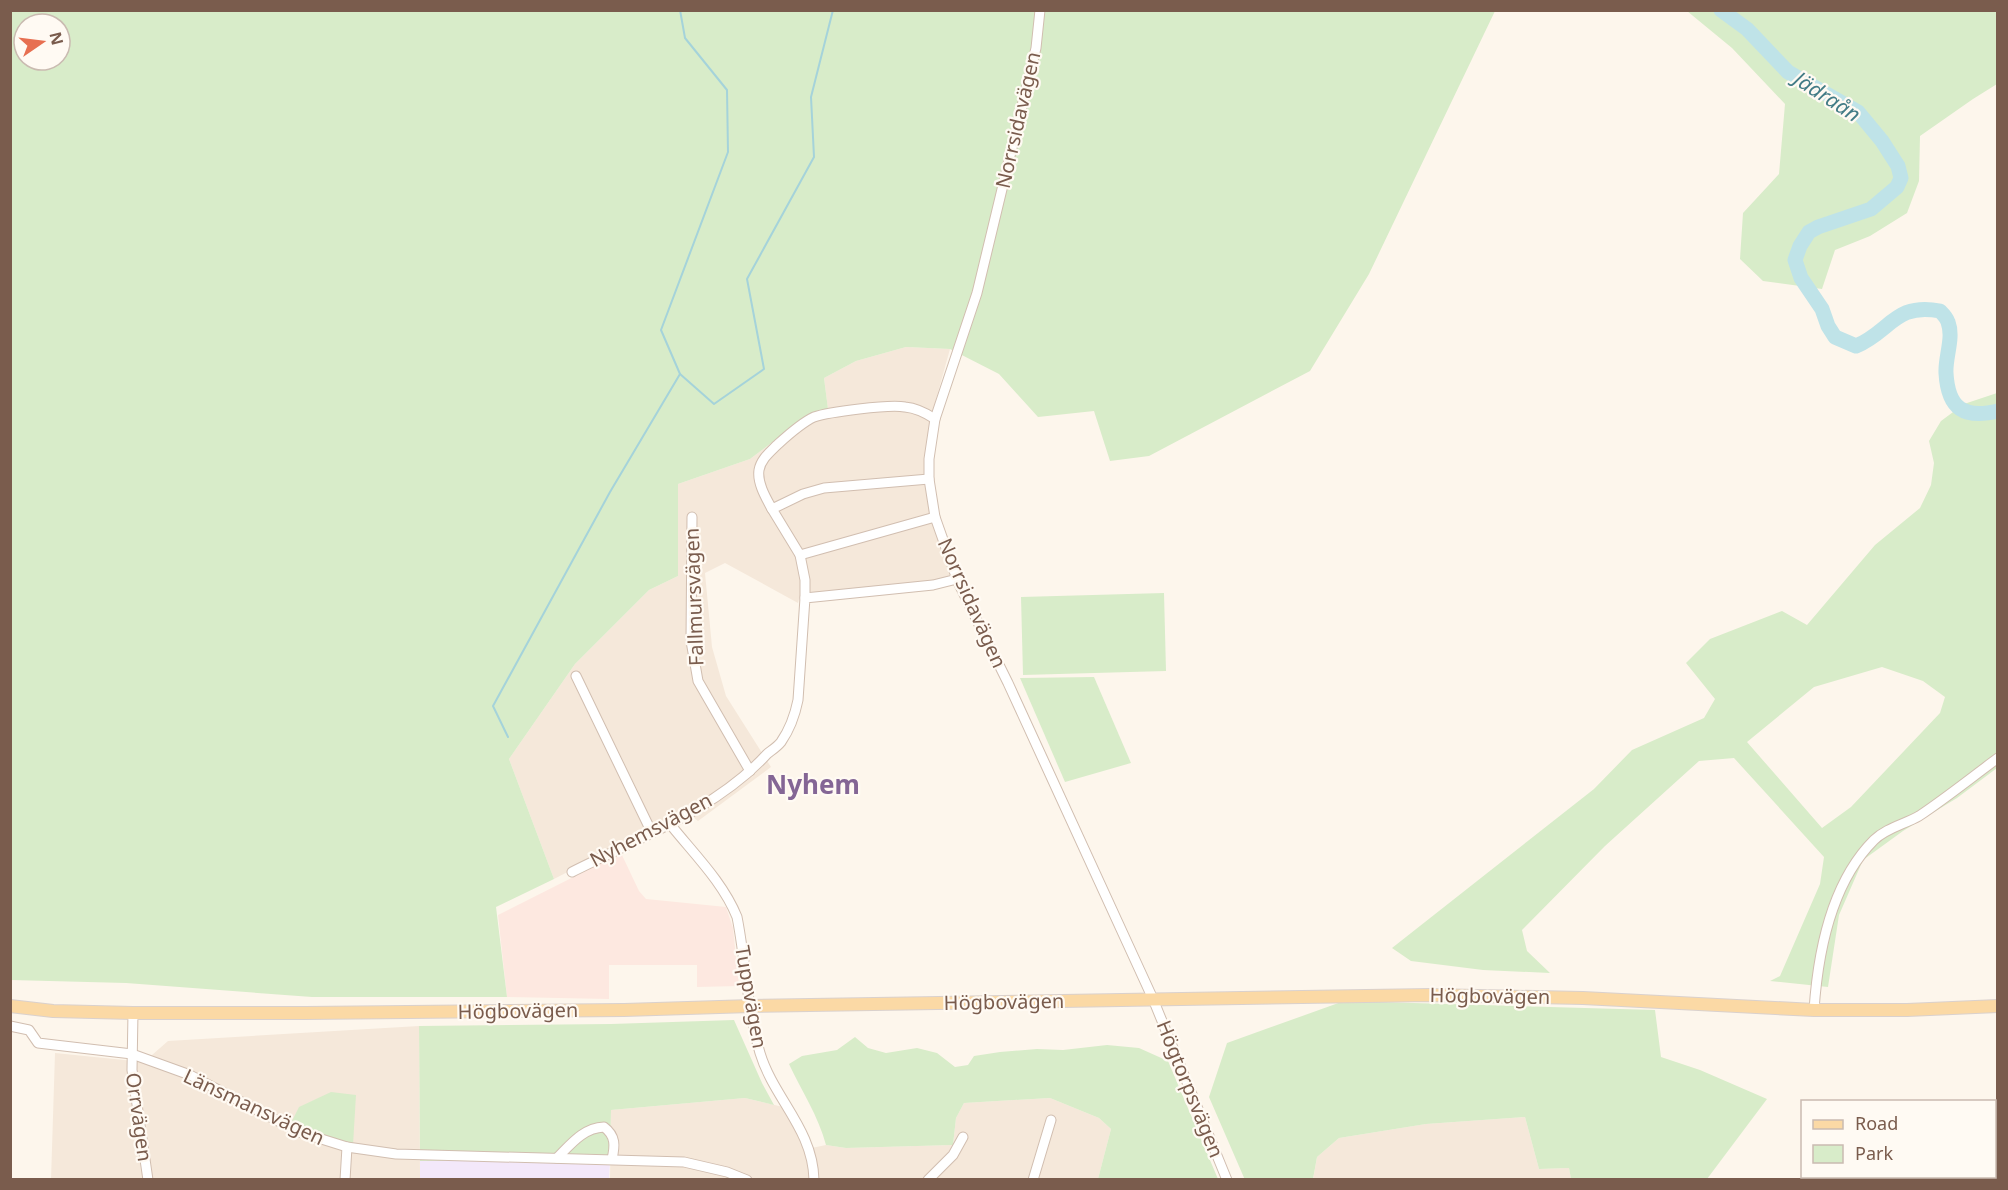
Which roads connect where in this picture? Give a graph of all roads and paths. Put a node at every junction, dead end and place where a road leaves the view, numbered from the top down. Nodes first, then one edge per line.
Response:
1 (1040, 10) edge
2 (935, 419) junction
3 (930, 478) junction
4 (772, 509) junction
5 (692, 517) dead end
6 (935, 517) junction
7 (800, 555) junction
8 (957, 579) junction
9 (805, 598) junction
10 (576, 676) dead end
11 (1998, 758) edge
12 (750, 771) junction
13 (670, 824) junction
14 (652, 833) junction
15 (572, 872) dead end
16 (1153, 999) junction
17 (10, 1006) edge
18 (751, 1006) junction
19 (1998, 1006) edge
20 (1814, 1010) junction
21 (133, 1013) junction
22 (10, 1026) edge
23 (132, 1054) junction
24 (1051, 1120) dead end
25 (963, 1137) dead end
26 (348, 1147) junction
27 (557, 1158) junction
28 (612, 1160) junction
29 (148, 1179) edge
30 (345, 1179) edge
31 (747, 1179) edge
32 (814, 1179) edge
33 (928, 1179) edge
34 (1033, 1179) edge
35 (1227, 1179) edge

1 - 2 street, Norrsidavägen
2 - 3 street, Norrsidavägen
2 - 4 street
3 - 4 street
3 - 6 street, Norrsidavägen
4 - 7 street, Nyhemsvägen
5 - 12 street, Fallmursvägen
6 - 7 street
6 - 8 street, Norrsidavägen
7 - 9 street, Nyhemsvägen
8 - 9 street
8 - 16 street, Norrsidavägen
9 - 12 street, Nyhemsvägen
10 - 14 street
11 - 20 street
12 - 13 street, Nyhemsvägen
13 - 14 street, Nyhemsvägen
13 - 18 street, Tuppvägen
14 - 15 street, Nyhemsvägen
16 - 18 main road, Högbovägen
16 - 20 main road, Högbovägen
16 - 35 street, Högtorpsvägen
17 - 21 main road, Högbovägen
18 - 21 main road, Högbovägen
18 - 32 street, Tuppvägen
19 - 20 main road, Högbovägen
21 - 23 street, Orrvägen
22 - 23 street, Orrvägen
23 - 26 street, Länsmansvägen
23 - 29 street, Orrvägen
24 - 34 street
25 - 33 street
26 - 27 street, Länsmansvägen
26 - 30 street
27 - 28 street, Länsmansvägen
27 - 28 street
28 - 31 street, Länsmansvägen

